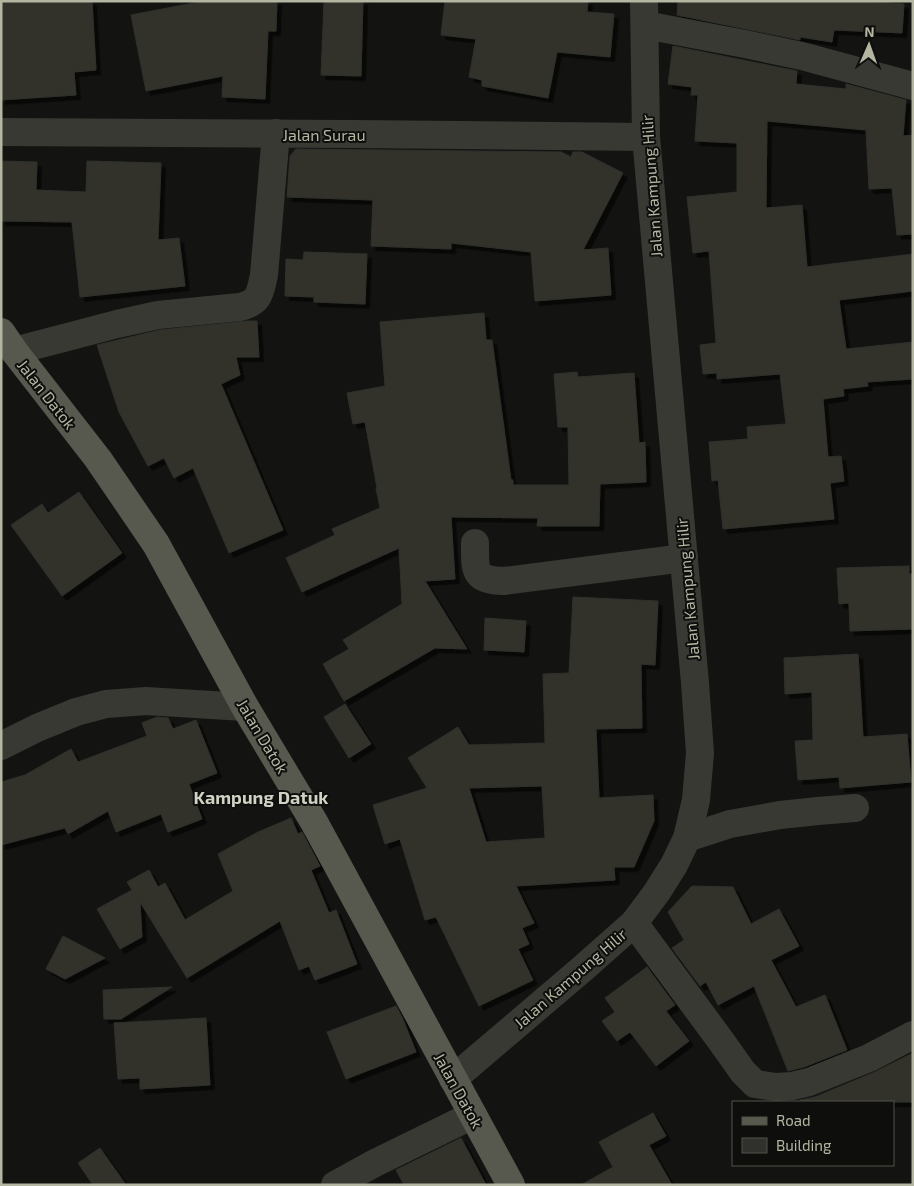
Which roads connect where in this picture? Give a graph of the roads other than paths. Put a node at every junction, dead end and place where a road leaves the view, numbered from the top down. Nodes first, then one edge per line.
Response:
1 (644, 13) edge
2 (913, 86) edge
3 (1, 132) edge
4 (276, 133) junction
5 (646, 138) junction
6 (8, 342) edge
7 (475, 544) dead end
8 (684, 558) junction
9 (245, 707) junction
10 (1, 746) edge
11 (855, 808) dead end
12 (687, 838) junction
13 (634, 922) junction
14 (913, 1035) edge
15 (453, 1079) junction
16 (473, 1115) junction
17 (335, 1185) edge
18 (511, 1185) edge

1 - 2 street
1 - 5 street, Jalan Kampung Hilir
3 - 4 street, Jalan Surau
4 - 5 street, Jalan Surau
4 - 6 street
5 - 8 street, Jalan Kampung Hilir
6 - 9 main road, Jalan Datok
7 - 8 street
8 - 12 street, Jalan Kampung Hilir
9 - 10 street
9 - 15 main road, Jalan Datok
11 - 12 street
12 - 13 street, Jalan Kampung Hilir
13 - 14 street
13 - 15 street, Jalan Kampung Hilir
15 - 16 main road, Jalan Datok
16 - 17 street
16 - 18 main road, Jalan Datok

